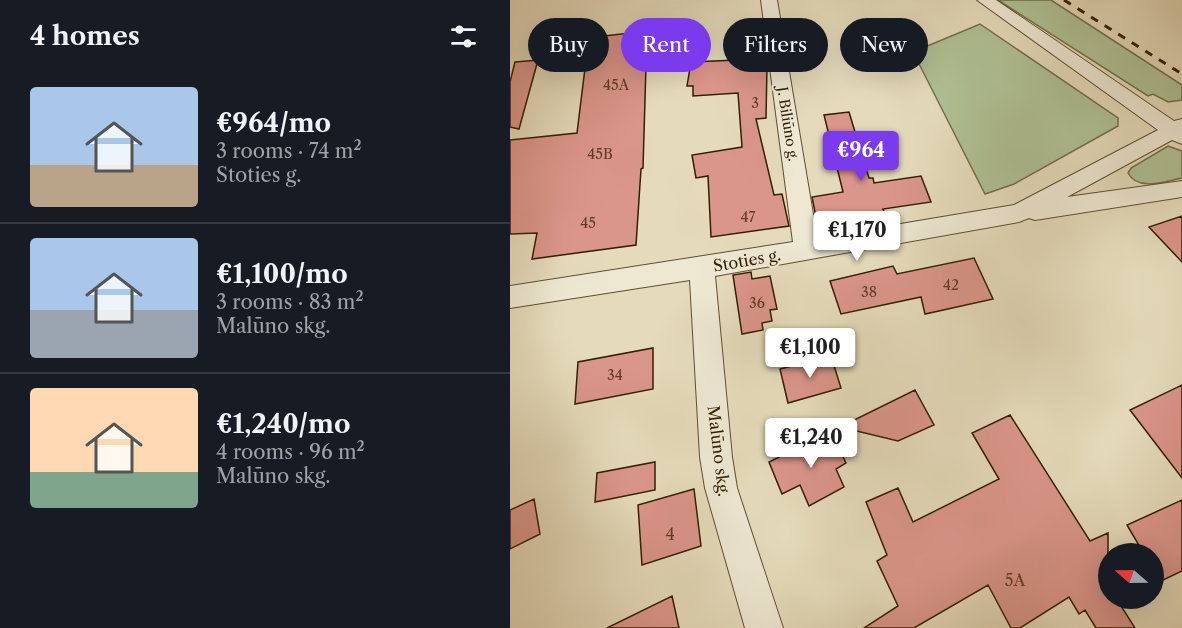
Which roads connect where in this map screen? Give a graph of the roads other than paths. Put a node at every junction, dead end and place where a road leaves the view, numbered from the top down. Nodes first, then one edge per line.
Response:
1 (769, 0) edge
2 (984, 0) edge
3 (1179, 131) edge
4 (1114, 161) junction
5 (1182, 189) edge
6 (1146, 195) junction
7 (1019, 213) junction
8 (806, 249) junction
9 (702, 268) junction
10 (510, 297) edge
11 (764, 628) edge

1 - 8 street, J. Biliūno g.
2 - 3 street
3 - 4 street, Stoties g.
4 - 6 street
4 - 7 street, Stoties g.
5 - 6 street, Stoties g.
6 - 7 street, Stoties g.
7 - 8 street, Stoties g.
8 - 9 street, Stoties g.
9 - 10 street, Stoties g.
9 - 11 street, Malūno skg.

